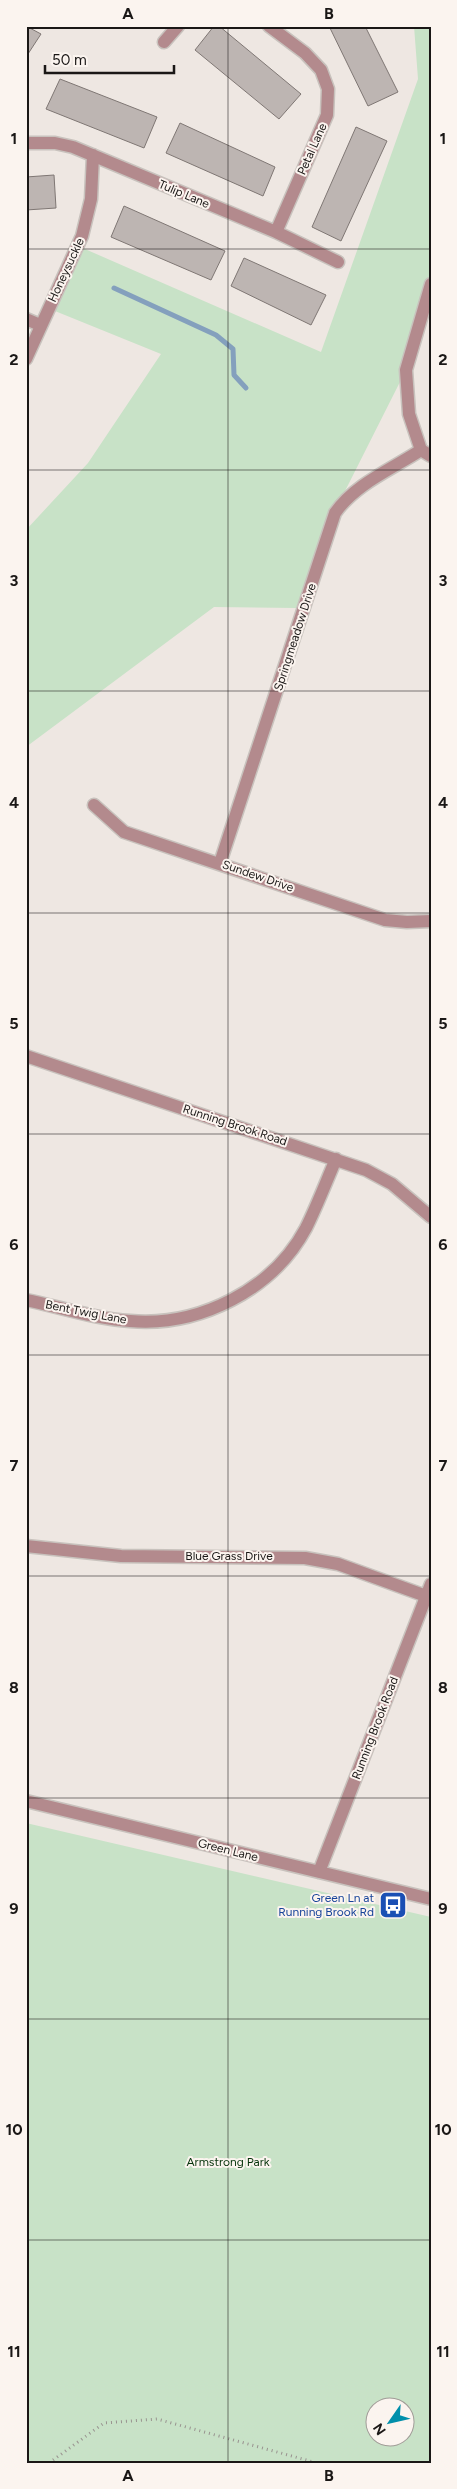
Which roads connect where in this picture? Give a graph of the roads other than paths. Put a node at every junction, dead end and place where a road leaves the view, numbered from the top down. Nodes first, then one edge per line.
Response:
1 (178, 26) edge
2 (269, 26) edge
3 (164, 42) dead end
4 (26, 143) edge
5 (93, 155) junction
6 (276, 232) junction
7 (338, 262) dead end
8 (431, 284) edge
9 (26, 319) edge
10 (40, 325) junction
11 (26, 358) edge
12 (426, 453) edge
13 (94, 805) dead end
14 (220, 863) junction
15 (431, 921) edge
16 (26, 1056) edge
17 (336, 1159) junction
18 (430, 1214) edge
19 (26, 1300) edge
20 (26, 1546) edge
21 (431, 1584) edge
22 (426, 1596) junction
23 (26, 1801) edge
24 (319, 1872) junction
25 (431, 1899) edge

1 - 3 street
2 - 6 street, Petal Lane
4 - 5 street, Tulip Lane
5 - 6 street, Tulip Lane
5 - 10 street, Honeysuckle
6 - 7 street, Tulip Lane
8 - 12 street
9 - 10 street
10 - 11 street, Honeysuckle
12 - 14 street, Springmeadow Drive
13 - 14 street, Sundew Drive
14 - 15 street, Sundew Drive
16 - 17 street, Running Brook Road
17 - 18 street, Running Brook Road
17 - 19 street, Bent Twig Lane
20 - 22 street, Blue Grass Drive
21 - 22 street, Running Brook Road
22 - 24 street, Running Brook Road
23 - 24 street, Green Lane
24 - 25 street, Green Lane

